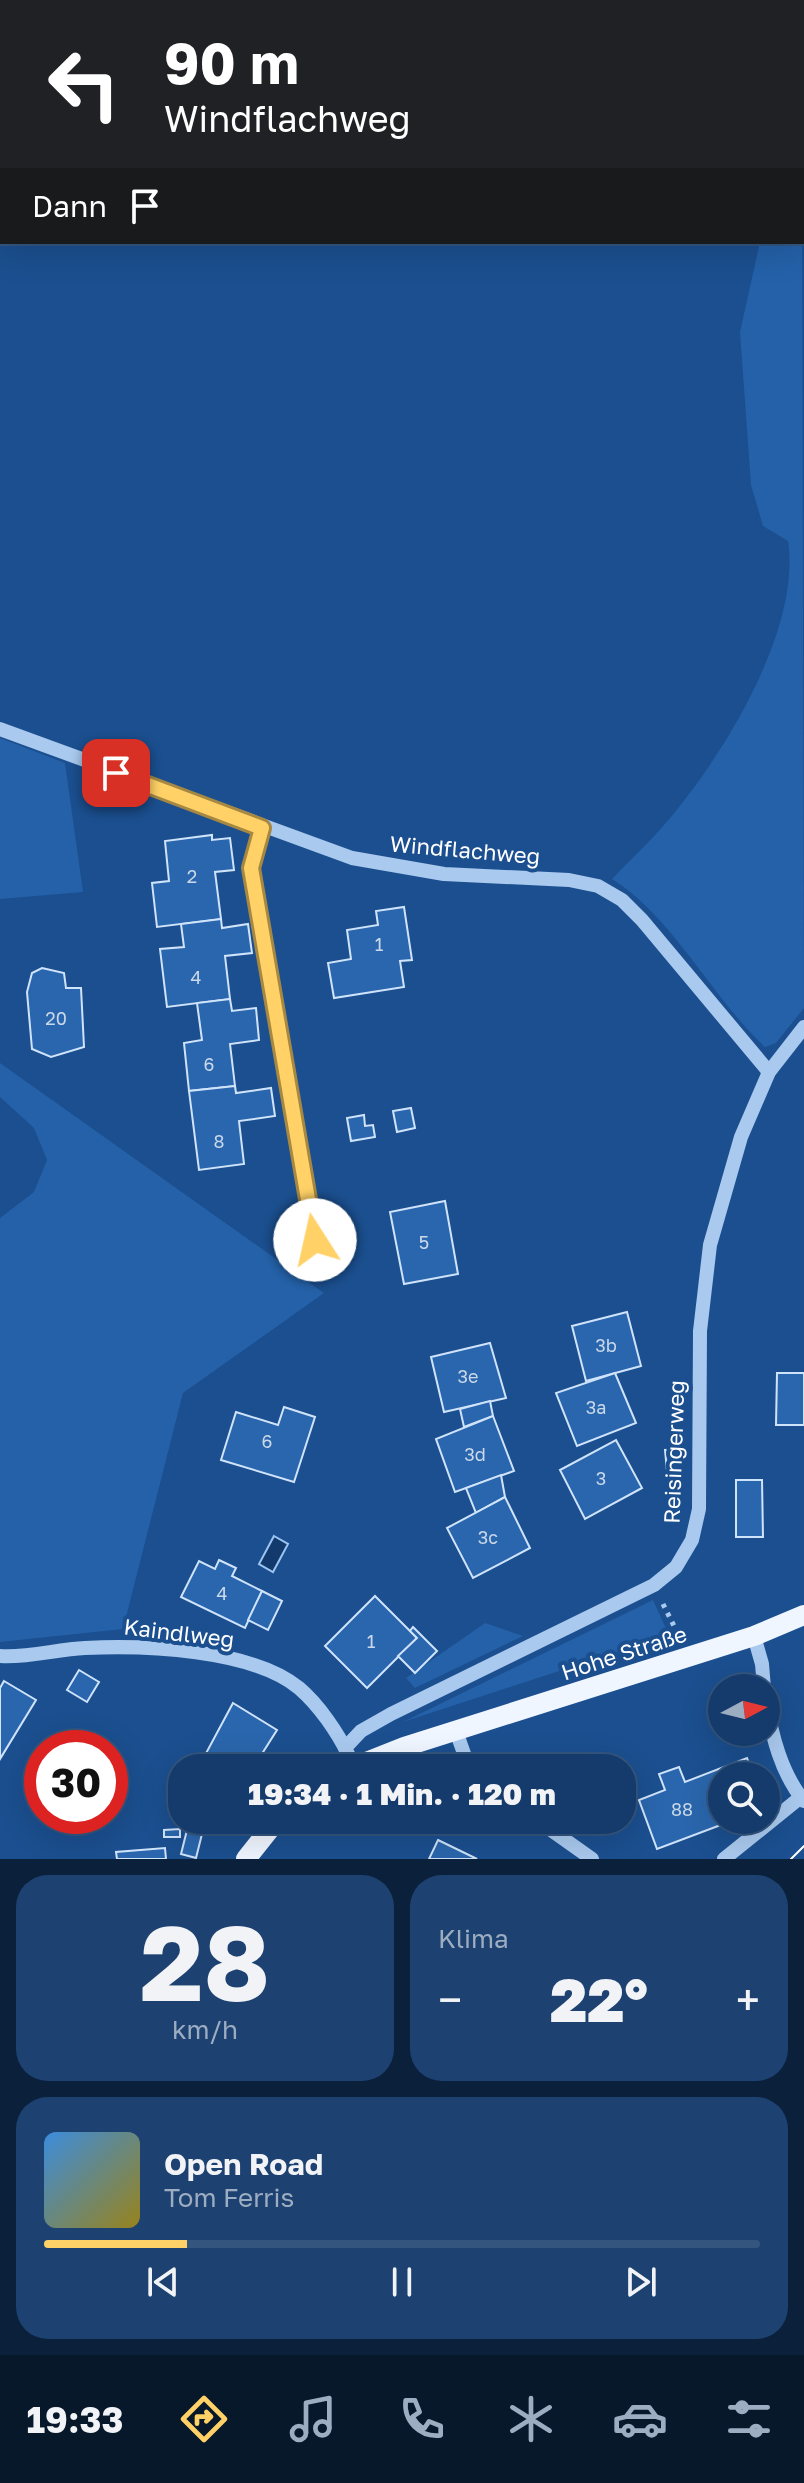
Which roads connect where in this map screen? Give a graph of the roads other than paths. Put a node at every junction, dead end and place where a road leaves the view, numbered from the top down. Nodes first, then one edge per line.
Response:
1 (0, 729) edge
2 (262, 828) junction
3 (804, 1027) edge
4 (769, 1072) junction
5 (315, 1240) dead end
6 (804, 1615) edge
7 (754, 1636) junction
8 (0, 1656) edge
9 (763, 1674) edge
10 (456, 1731) junction
11 (776, 1746) edge
12 (345, 1754) edge
13 (353, 1754) edge
14 (375, 1754) edge
15 (464, 1754) edge
16 (802, 1799) edge
17 (266, 1834) edge
18 (557, 1834) edge
19 (246, 1859) edge
20 (592, 1859) edge
21 (724, 1859) edge

1 - 2 street, Windflachweg
2 - 4 street, Windflachweg
2 - 5 street
3 - 4 street, Reisingerweg
4 - 13 street, Reisingerweg
6 - 7 main road, Hohe Straße
7 - 9 street
7 - 10 main road, Hohe Straße
8 - 12 street, Kaindlweg
10 - 14 main road, Hohe Straße
10 - 15 street
11 - 16 street
16 - 21 street
17 - 19 main road
18 - 20 street

